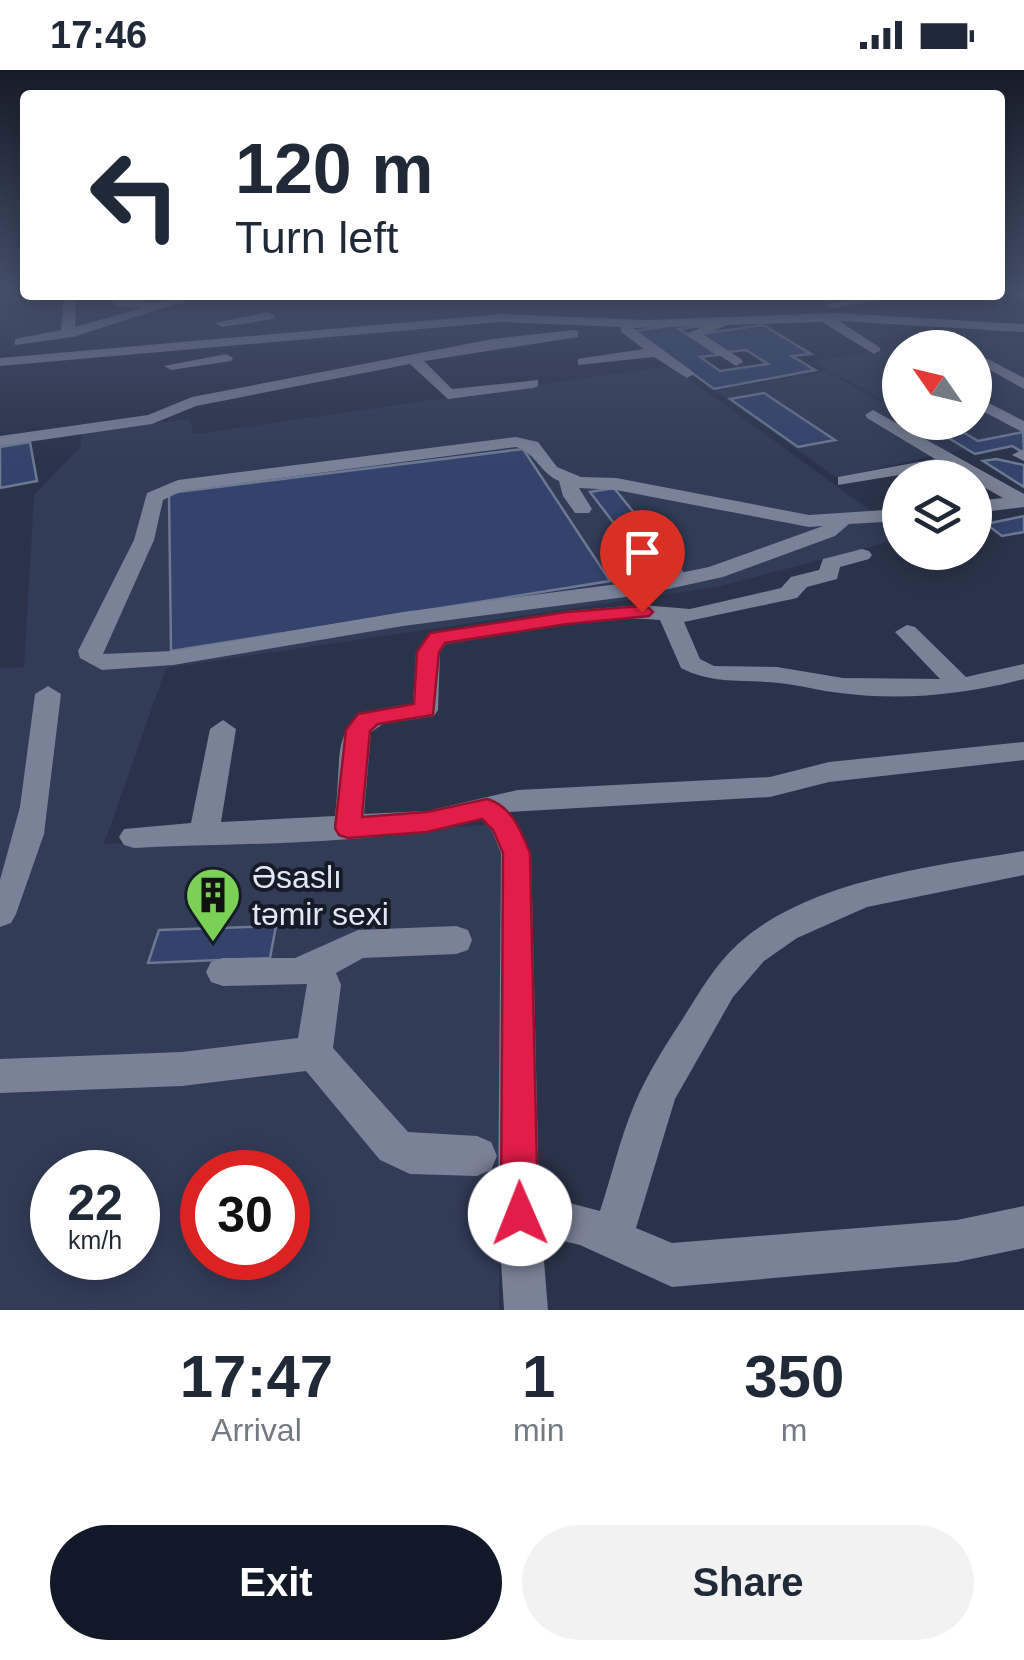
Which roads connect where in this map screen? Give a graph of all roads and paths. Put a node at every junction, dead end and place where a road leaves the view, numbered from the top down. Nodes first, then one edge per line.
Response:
1 (190, 347) edge
2 (306, 347) edge
3 (488, 347) edge
4 (562, 347) edge
5 (650, 347) edge
6 (713, 347) edge
7 (870, 347) edge
8 (874, 350) dead end
9 (656, 352) junction
10 (416, 360) junction
11 (0, 362) edge
12 (736, 362) dead end
13 (992, 364) edge
14 (172, 366) dead end
15 (688, 374) dead end
16 (533, 383) dead end
17 (1024, 384) edge
18 (992, 410) edge
19 (873, 415) dead end
20 (1024, 428) edge
21 (0, 441) edge
22 (948, 460) edge
23 (882, 477) edge
24 (568, 479) junction
25 (845, 481) dead end
26 (992, 484) edge
27 (1023, 501) edge
28 (992, 504) edge
29 (582, 509) dead end
30 (882, 517) edge
31 (840, 521) junction
32 (862, 555) dead end
33 (669, 615) junction
34 (908, 632) dead end
35 (1024, 671) edge
36 (961, 686) junction
37 (48, 694) dead end
38 (223, 729) dead end
39 (1024, 751) edge
40 (487, 808) junction
41 (348, 828) junction
42 (204, 833) junction
43 (134, 836) dead end
44 (1024, 863) edge
45 (0, 914) edge
46 (456, 940) dead end
47 (317, 967) junction
48 (224, 972) dead end
49 (314, 1054) junction
50 (0, 1076) edge
51 (477, 1156) dead end
52 (520, 1214) junction
53 (1024, 1227) edge
54 (612, 1236) junction
55 (526, 1310) edge

1 - 11 street
2 - 14 street
3 - 10 street
4 - 9 street
5 - 9 street
6 - 12 street
7 - 8 street
9 - 15 street
10 - 16 street
10 - 21 street
13 - 17 street
18 - 20 street
19 - 22 street
23 - 25 street
24 - 29 street
24 - 31 street
24 - 31 street
26 - 27 street
27 - 28 street
30 - 31 street
32 - 33 street
33 - 36 street
33 - 41 street
34 - 36 street
35 - 36 street
37 - 45 street
38 - 42 street
39 - 40 street
40 - 41 street
40 - 52 street
41 - 42 street
42 - 43 street
44 - 54 street
46 - 47 street
47 - 48 street
47 - 49 street
49 - 50 street
49 - 51 street
52 - 54 street
52 - 55 street
53 - 54 street

